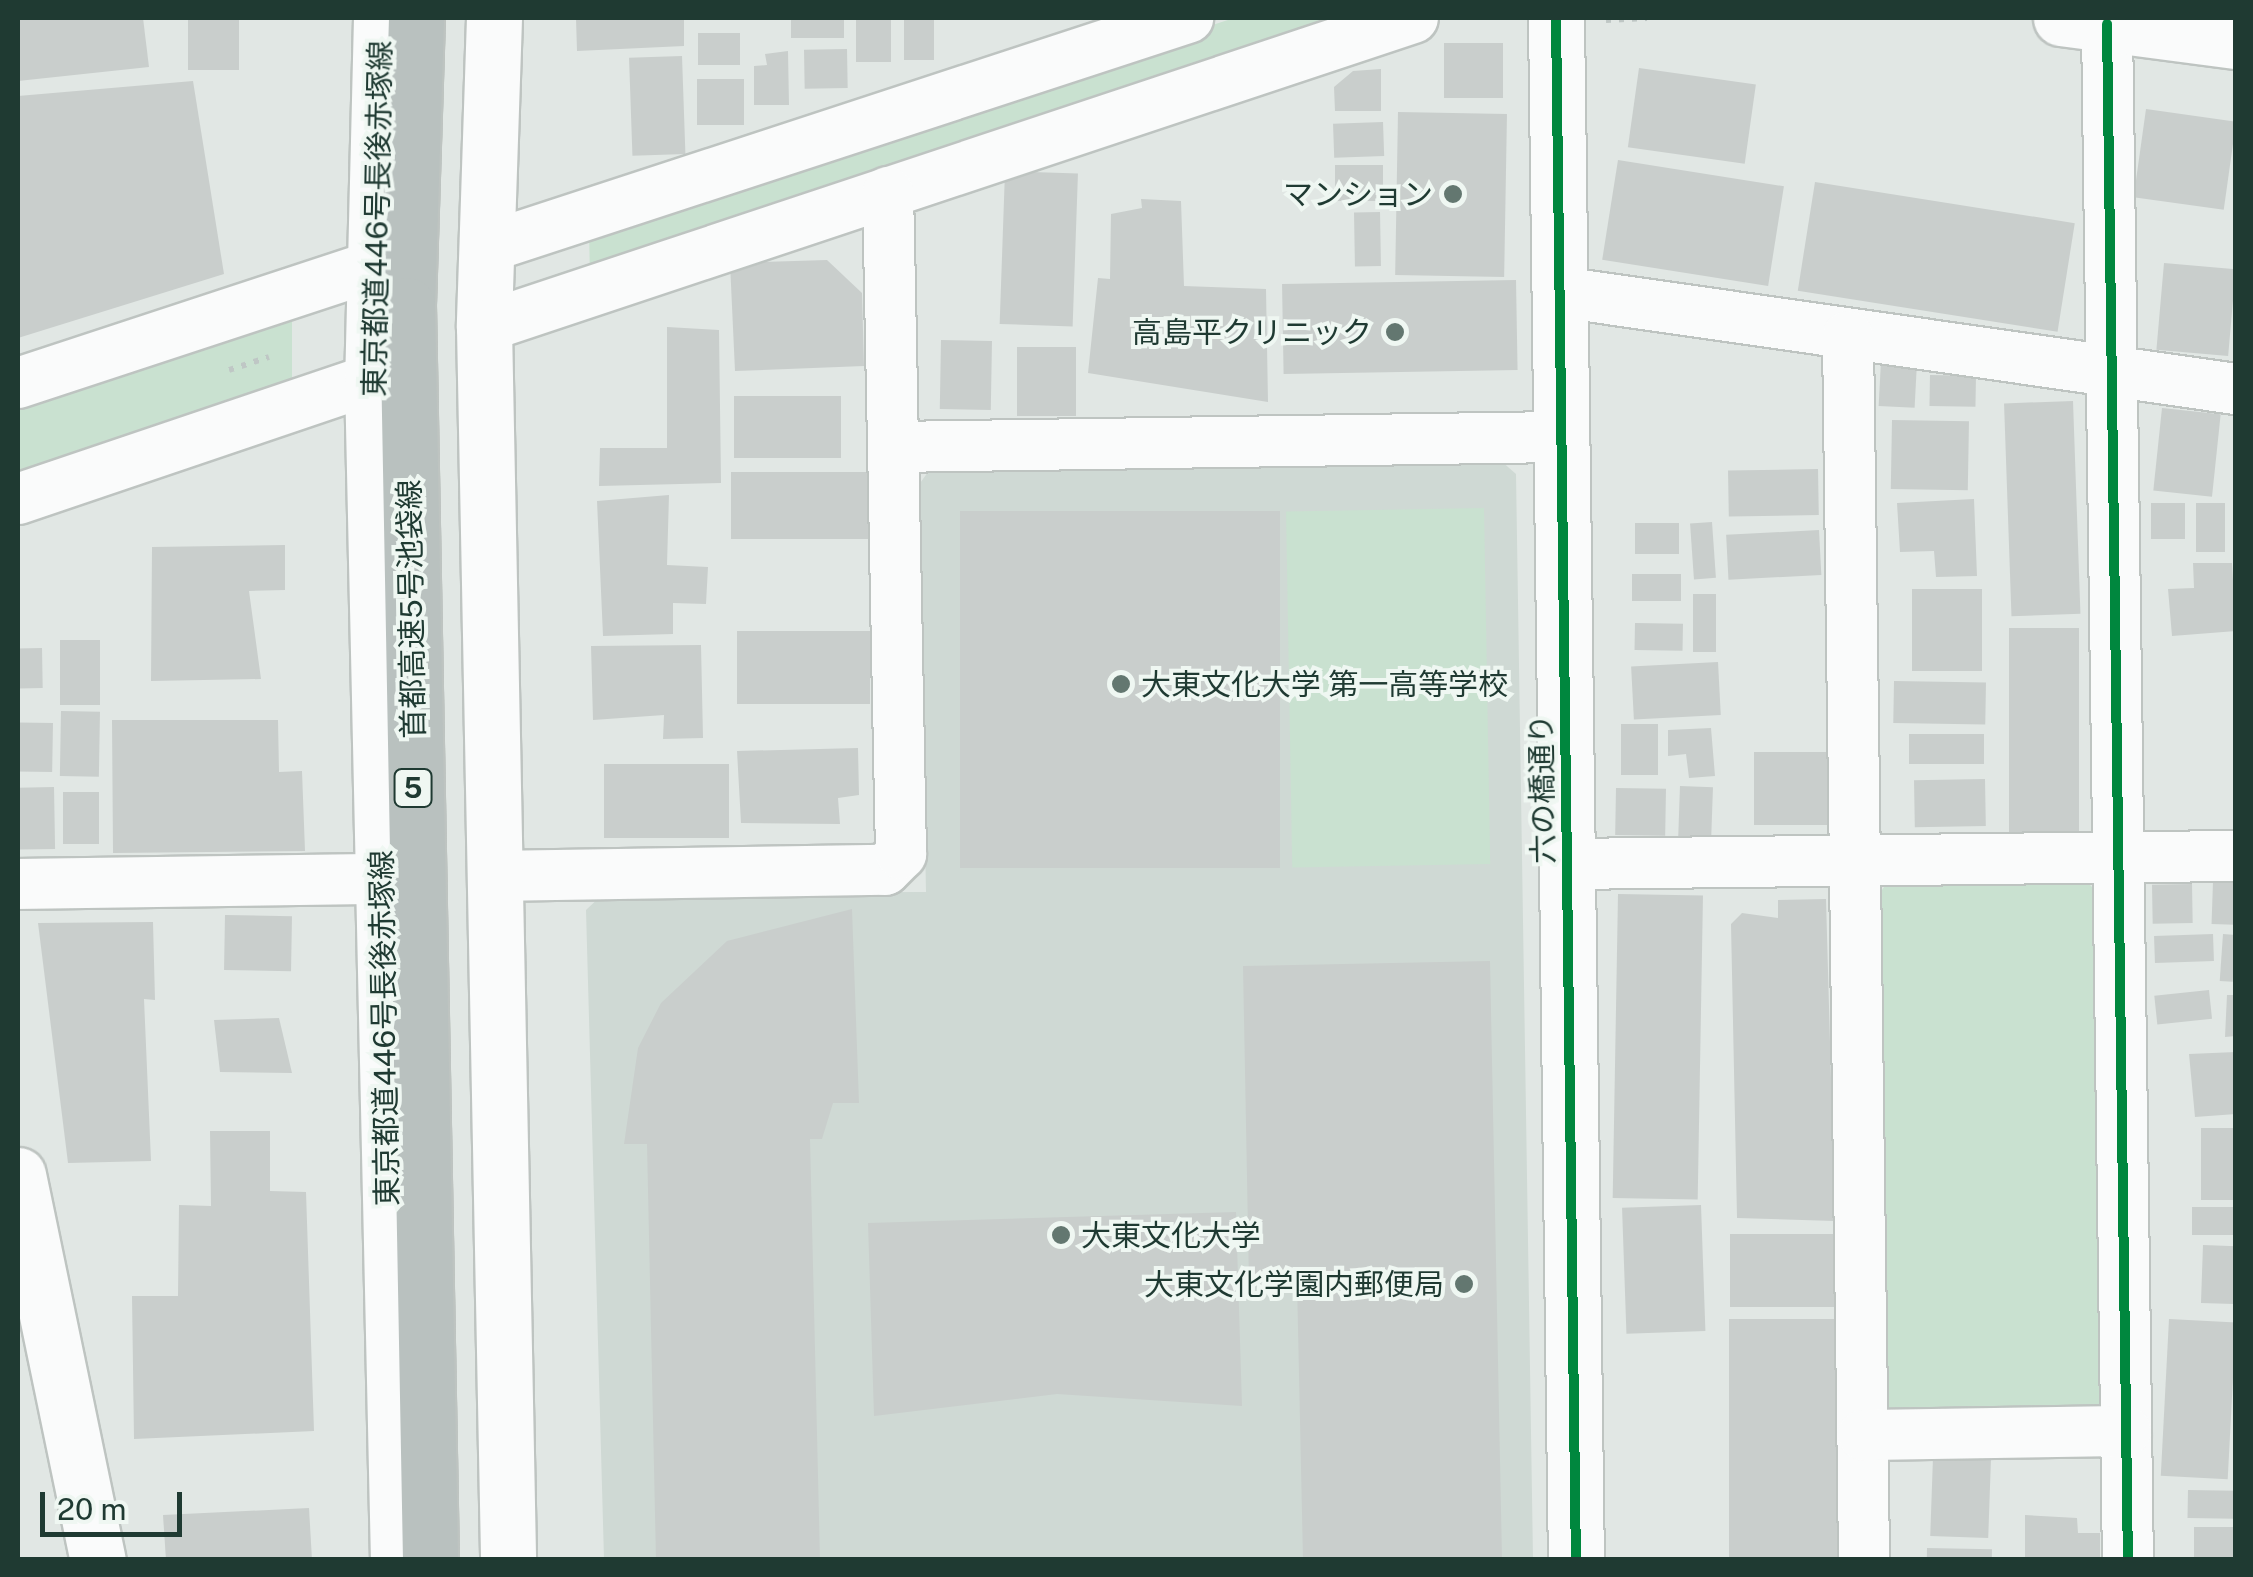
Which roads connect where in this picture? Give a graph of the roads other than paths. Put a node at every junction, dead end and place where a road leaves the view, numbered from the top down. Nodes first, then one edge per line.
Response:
1 (381, 18) edge
2 (416, 18) edge
3 (452, 18) edge
4 (494, 18) edge
5 (1188, 18) edge
6 (1413, 18) edge
7 (1574, 18) edge
8 (2084, 21) edge
9 (2236, 42) edge
10 (888, 192) junction
11 (485, 248) junction
12 (372, 267) junction
13 (1560, 292) junction
14 (484, 328) junction
15 (1848, 336) junction
16 (2114, 372) junction
17 (372, 379) junction
18 (18, 383) edge
19 (2236, 389) edge
20 (1562, 437) junction
21 (893, 447) junction
22 (18, 499) edge
23 (2236, 856) edge
24 (2120, 857) junction
25 (1854, 861) junction
26 (1568, 864) junction
27 (494, 876) junction
28 (380, 879) junction
29 (18, 884) edge
30 (18, 1175) edge
31 (30, 1296) edge
32 (2126, 1431) junction
33 (1863, 1435) junction
34 (98, 1560) edge
35 (398, 1560) edge
36 (430, 1560) edge
37 (466, 1560) edge
38 (508, 1560) edge
39 (1576, 1560) edge
40 (1864, 1560) edge
41 (2128, 1560) edge

1 - 12 main road, 東京都道446号長後赤塚線
2 - 36 highway, 首都高速5号池袋線 / 5
3 - 37 highway, 首都高速5号池袋線 / 5
4 - 11 main road
5 - 11 street
6 - 10 street
7 - 13 main road, 六の橋通り
8 - 9 main road
8 - 16 street
10 - 14 street
10 - 21 street
11 - 14 main road
12 - 17 main road, 東京都道446号長後赤塚線
12 - 18 street
13 - 15 street
13 - 20 main road, 六の橋通り
14 - 27 main road
15 - 16 street
15 - 25 street
16 - 19 street
16 - 24 street
17 - 22 street
17 - 28 main road, 東京都道446号長後赤塚線
20 - 21 street
20 - 26 main road, 六の橋通り
21 - 27 street
23 - 24 street
24 - 25 street
24 - 32 street
25 - 26 street
25 - 33 street
26 - 39 main road, 六の橋通り
27 - 38 main road
28 - 29 street
28 - 35 main road, 東京都道446号長後赤塚線
30 - 31 main road
31 - 34 main road
32 - 33 street
32 - 41 street
33 - 40 street

